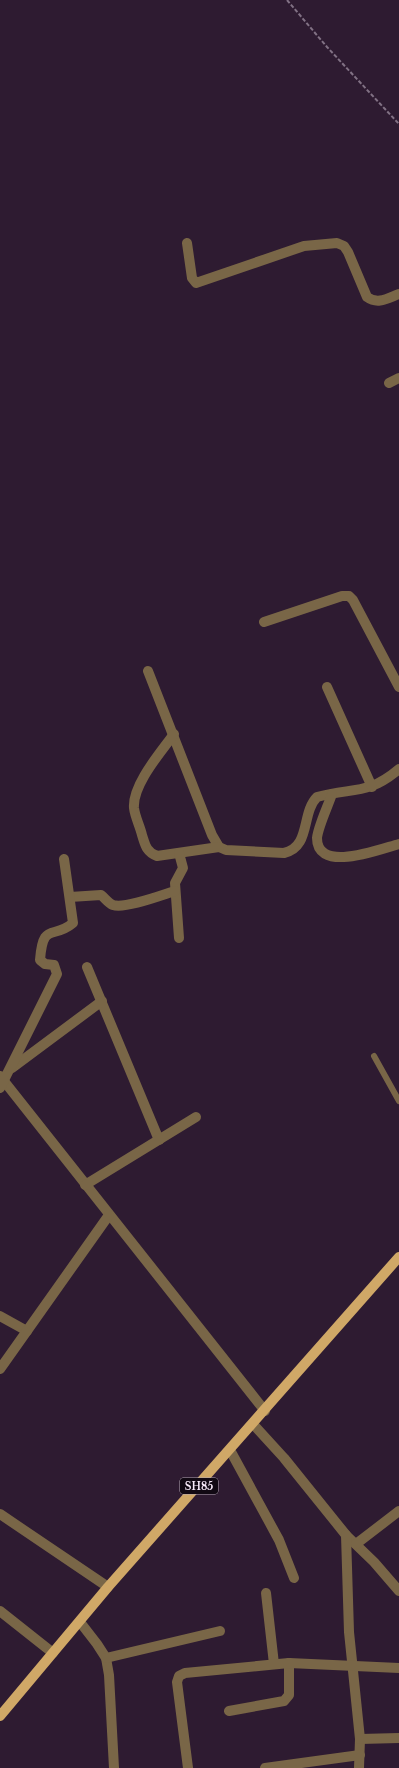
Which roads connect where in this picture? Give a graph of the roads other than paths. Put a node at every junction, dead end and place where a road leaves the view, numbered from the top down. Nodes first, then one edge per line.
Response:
1 (187, 243) dead end
2 (399, 294) edge
3 (399, 378) edge
4 (389, 382) dead end
5 (264, 622) dead end
6 (148, 671) dead end
7 (327, 687) dead end
8 (399, 688) edge
9 (174, 734) junction
10 (399, 769) edge
11 (372, 787) junction
12 (332, 794) junction
13 (399, 844) edge
14 (219, 847) junction
15 (179, 852) junction
16 (64, 859) dead end
17 (175, 891) junction
18 (70, 897) junction
19 (179, 938) dead end
20 (87, 967) dead end
21 (102, 1001) junction
22 (374, 1056) dead end
23 (10, 1069) junction
24 (1, 1081) edge
25 (399, 1101) edge
26 (196, 1117) dead end
27 (159, 1140) junction
28 (85, 1185) junction
29 (109, 1215) junction
30 (399, 1257) edge
31 (0, 1316) edge
32 (27, 1331) junction
33 (0, 1369) edge
34 (264, 1411) junction
35 (253, 1424) junction
36 (230, 1450) junction
37 (399, 1511) edge
38 (0, 1514) edge
39 (346, 1535) junction
40 (356, 1544) junction
41 (294, 1578) dead end
42 (108, 1587) junction
43 (399, 1591) edge
44 (266, 1593) dead end
45 (0, 1611) edge
46 (80, 1622) junction
47 (220, 1631) dead end
48 (53, 1653) junction
49 (106, 1658) junction
50 (289, 1663) junction
51 (274, 1664) junction
52 (352, 1667) junction
53 (399, 1668) edge
54 (229, 1711) dead end
55 (0, 1716) edge
56 (399, 1738) edge
57 (360, 1739) junction
58 (360, 1755) junction
59 (114, 1768) edge
60 (188, 1768) edge
61 (265, 1768) edge
62 (359, 1768) edge

1 - 2 street
3 - 4 street
5 - 8 street
6 - 9 street
7 - 11 street
9 - 14 street
9 - 15 street
10 - 11 street
11 - 12 street
12 - 13 street
12 - 14 street
14 - 15 street
15 - 17 street
16 - 18 street
17 - 18 street
17 - 19 street
18 - 23 street
20 - 21 street
21 - 23 street
21 - 27 street
22 - 25 lane
23 - 24 street
24 - 28 street
26 - 27 street
27 - 28 street
28 - 29 street
29 - 32 street
29 - 34 street
30 - 34 main road, SH85
31 - 32 street
32 - 33 street
34 - 35 main road, SH85
35 - 36 main road, SH85
35 - 39 street
36 - 41 street
36 - 42 main road, SH85
37 - 40 street
38 - 42 street
39 - 40 street
39 - 52 street
40 - 43 street
42 - 46 main road, SH85
44 - 51 street
45 - 48 street
46 - 48 main road, SH85
46 - 49 street
47 - 49 street
48 - 55 main road, SH85
49 - 59 street
50 - 51 street
50 - 52 street
50 - 54 street
51 - 60 street
52 - 53 street
52 - 57 street
56 - 57 street
57 - 58 street
58 - 61 street
58 - 62 street

